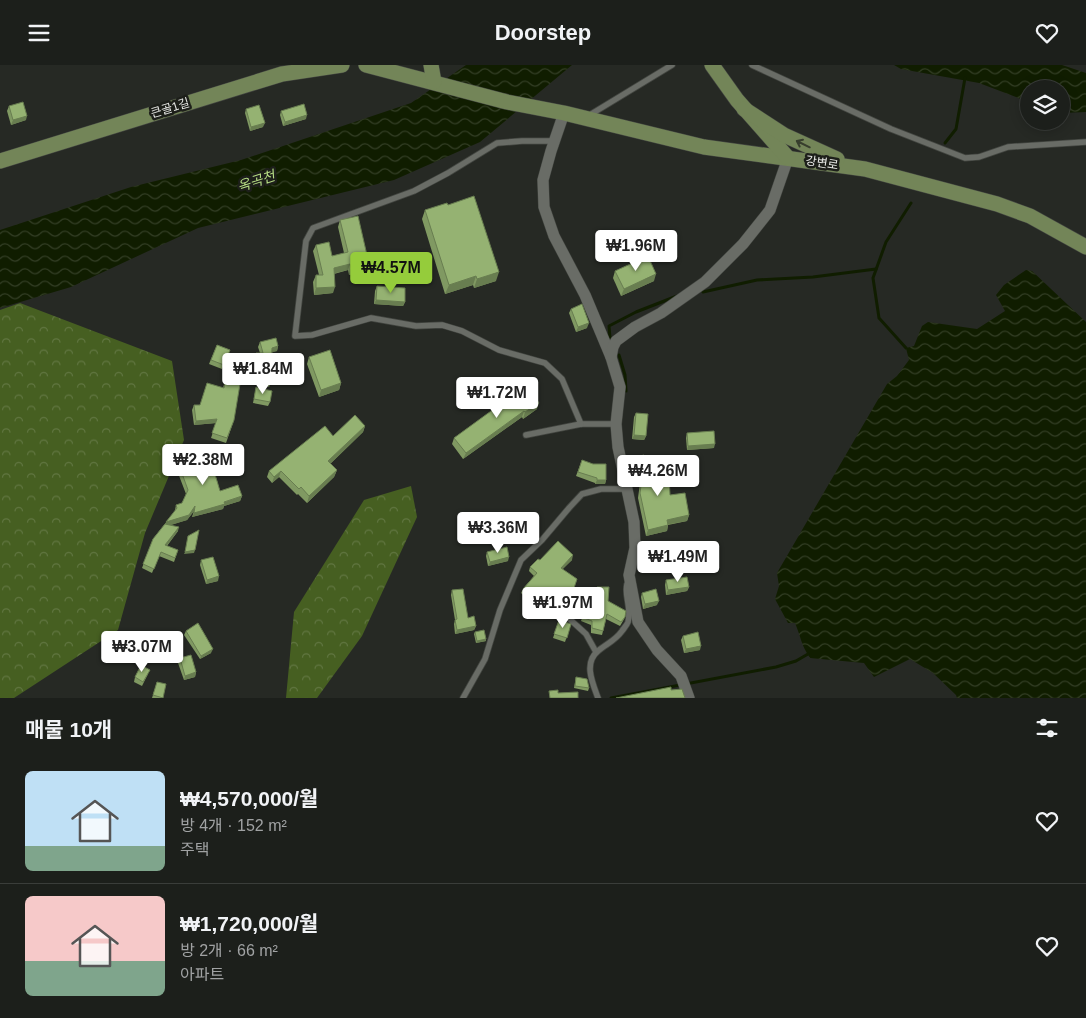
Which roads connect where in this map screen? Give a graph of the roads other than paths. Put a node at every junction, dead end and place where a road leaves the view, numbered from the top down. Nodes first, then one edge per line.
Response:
1 (342, 65) edge
2 (366, 65) edge
3 (431, 65) edge
4 (672, 65) edge
5 (712, 65) edge
6 (752, 65) edge
7 (279, 69) edge
8 (434, 82) junction
9 (741, 105) junction
10 (564, 113) junction
11 (584, 118) junction
12 (554, 141) junction
13 (1086, 142) edge
14 (788, 158) junction
15 (0, 161) edge
16 (865, 169) junction
17 (1086, 247) edge
18 (611, 357) junction
19 (581, 424) junction
20 (616, 424) junction
21 (526, 435) dead end
22 (628, 489) junction
23 (629, 575) junction
24 (564, 614) edge
25 (596, 652) junction
26 (463, 698) edge
27 (598, 698) edge
28 (689, 698) edge

1 - 7 main road, 큰골1길
2 - 8 main road
3 - 8 main road
4 - 11 lane
5 - 9 main road
6 - 13 lane
7 - 15 main road, 큰골1길
8 - 10 main road, 강변로
9 - 14 main road
16 -> 9 main road
10 - 11 main road, 강변로
10 - 12 street
11 - 14 main road, 강변로
12 - 18 street
12 - 19 lane
14 - 16 main road, 강변로
14 - 18 street
16 - 17 main road, 강변로
18 - 20 street
19 - 20 lane
19 - 21 lane
20 - 22 street
22 - 23 street
22 - 26 lane
23 - 25 lane
23 - 28 street
24 - 25 lane
25 - 27 lane

